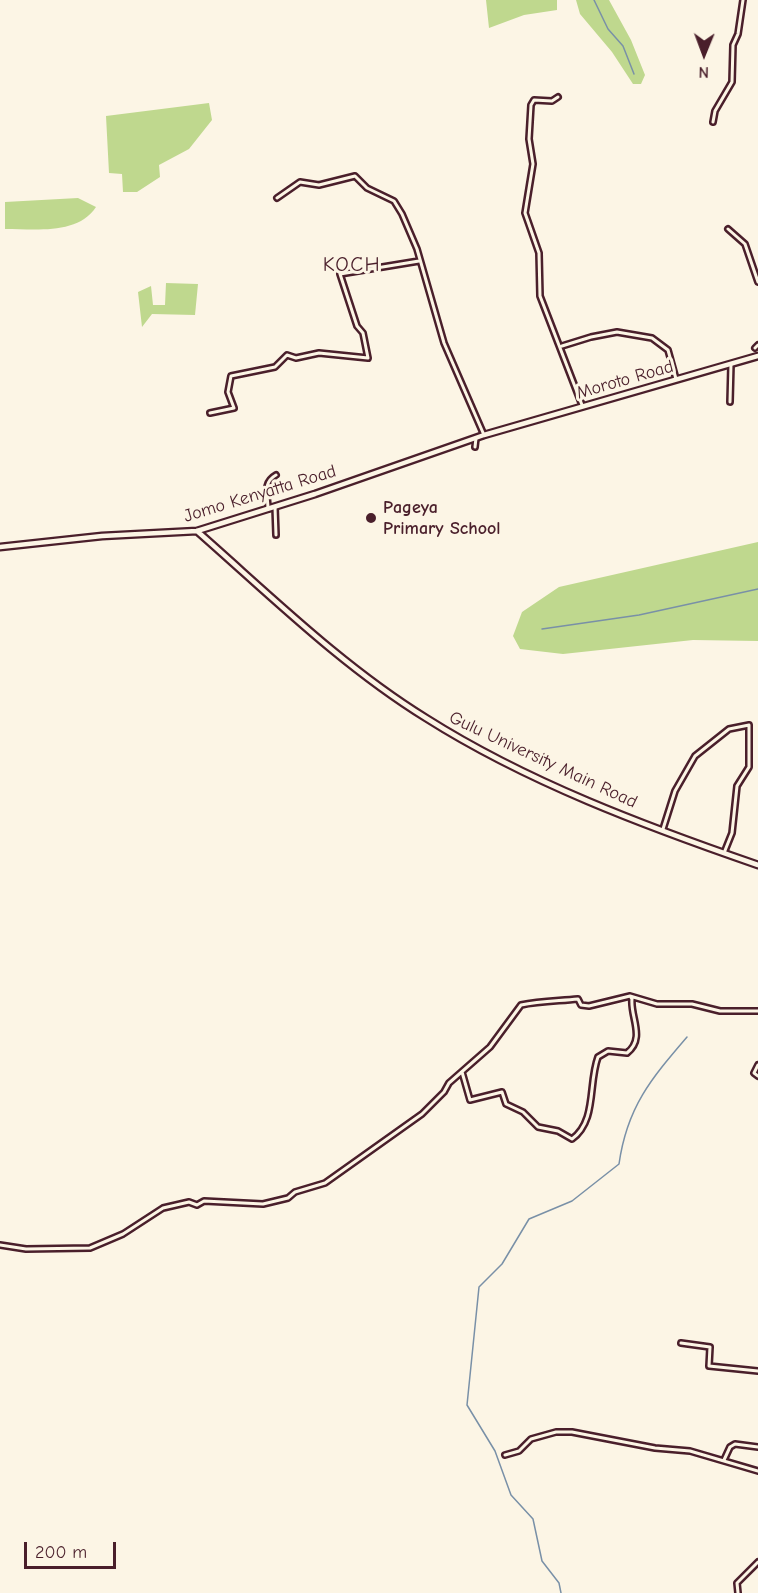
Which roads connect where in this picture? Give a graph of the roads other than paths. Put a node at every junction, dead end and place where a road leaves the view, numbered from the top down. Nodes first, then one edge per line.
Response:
1 (743, 0) edge
2 (558, 97) dead end
3 (713, 122) dead end
4 (277, 198) dead end
5 (728, 229) dead end
6 (420, 260) junction
7 (758, 282) edge
8 (562, 346) junction
9 (758, 356) edge
10 (731, 364) junction
11 (676, 379) junction
12 (730, 402) dead end
13 (582, 405) junction
14 (210, 413) dead end
15 (483, 435) junction
16 (476, 438) junction
17 (475, 447) dead end
18 (276, 475) dead end
19 (275, 507) junction
20 (268, 509) junction
21 (197, 531) junction
22 (276, 535) dead end
23 (0, 548) edge
24 (663, 830) junction
25 (724, 853) junction
26 (758, 865) edge
27 (630, 996) junction
28 (758, 1011) edge
29 (758, 1065) edge
30 (462, 1072) junction
31 (758, 1076) edge
32 (0, 1245) edge
33 (681, 1343) dead end
34 (758, 1371) edge
35 (758, 1447) edge
36 (505, 1455) dead end
37 (724, 1461) junction
38 (758, 1471) edge
39 (758, 1562) edge
40 (738, 1593) edge

1 - 3 street
2 - 8 street
4 - 6 street
5 - 7 street
6 - 14 street
6 - 15 street
8 - 11 street
8 - 13 street
9 - 10 main road, Moroto Road
10 - 11 main road, Moroto Road
10 - 12 street
11 - 13 main road, Moroto Road
13 - 15 main road, Moroto Road
15 - 16 main road, Jomo Kenyatta Road
16 - 17 street
16 - 19 main road, Jomo Kenyatta Road
18 - 20 street
19 - 20 main road, Jomo Kenyatta Road
19 - 22 street
20 - 21 main road, Jomo Kenyatta Road
21 - 23 main road, Jomo Kenyatta Road
21 - 24 main road, Gulu University Main Road
24 - 25 main road, Gulu University Main Road
24 - 25 street
25 - 26 main road, Gulu University Main Road
27 - 28 street
27 - 30 street
27 - 30 street
29 - 31 street
30 - 32 street
33 - 34 street
35 - 37 street
36 - 37 street
37 - 38 street
39 - 40 street

